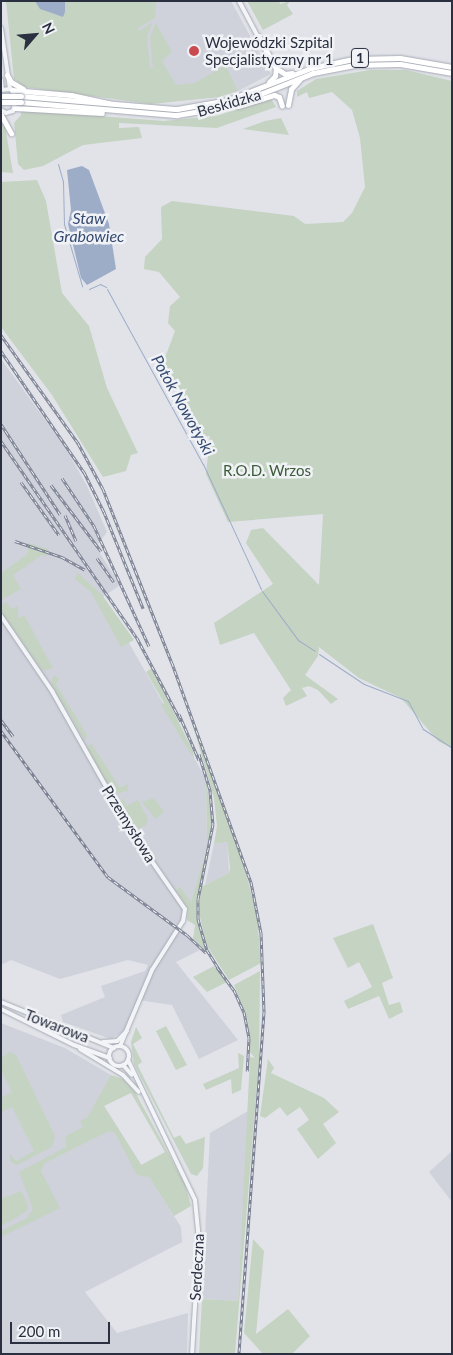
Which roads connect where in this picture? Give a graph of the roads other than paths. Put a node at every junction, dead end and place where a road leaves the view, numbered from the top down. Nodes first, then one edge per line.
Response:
1 (239, 1) edge
2 (1, 28) edge
3 (258, 36) joint
4 (452, 67) edge
5 (276, 68) junction
6 (452, 73) edge
7 (301, 74) junction
8 (7, 75) junction
9 (1, 80) edge
10 (263, 87) junction
11 (2, 90) edge
12 (11, 90) junction
13 (26, 90) junction
14 (1, 96) edge
15 (21, 99) junction
16 (1, 102) edge
17 (230, 106) junction
18 (15, 108) junction
19 (1, 110) edge
20 (121, 110) junction
21 (1, 115) edge
22 (12, 134) dead end
23 (1, 616) edge
24 (1, 1002) edge
25 (1, 1009) edge
26 (129, 1029) junction
27 (126, 1036) junction
28 (99, 1042) junction
29 (74, 1045) junction
30 (120, 1046) junction
31 (114, 1048) junction
32 (126, 1049) junction
33 (110, 1058) junction
34 (128, 1060) junction
35 (122, 1065) junction
36 (134, 1077) junction
37 (146, 1101) junction
38 (192, 1354) edge

1 - 3 street
2 - 8 street
3 - 5 main road
4 - 7 main road, Beskidzka / 1
5 - 7 main road
5 - 10 main road
6 - 7 main road, Beskidzka / 1
7 - 10 main road, Beskidzka / 1
7 - 17 main road, Beskidzka / 1
7 - 17 main road
8 - 12 street
8 - 13 main road
9 - 11 street
10 - 20 main road, Beskidzka / 1
11 - 12 street
12 - 13 main road
12 - 18 street
13 - 20 main road
14 - 15 main road, Beskidzka / 1, bridge
15 - 16 main road, Beskidzka / 1, bridge
15 - 20 main road, Beskidzka / 1
17 - 20 main road, Beskidzka / 1
18 - 19 street
18 - 20 main road
21 - 22 main road
23 - 26 street, Przemysłowa
24 - 28 street, Towarowa
25 - 29 street, Towarowa
26 - 27 street, Przemysłowa
26 - 28 street
27 - 30 street, Przemysłowa
27 - 32 street, Przemysłowa
28 - 31 street, Towarowa
29 - 33 street, Towarowa
29 - 37 street
30 - 31 street
30 - 32 street
31 - 33 street
32 - 34 street
33 - 35 street
34 - 35 street
34 - 36 street
35 - 36 street
36 - 37 street
37 - 38 street, Serdeczna

